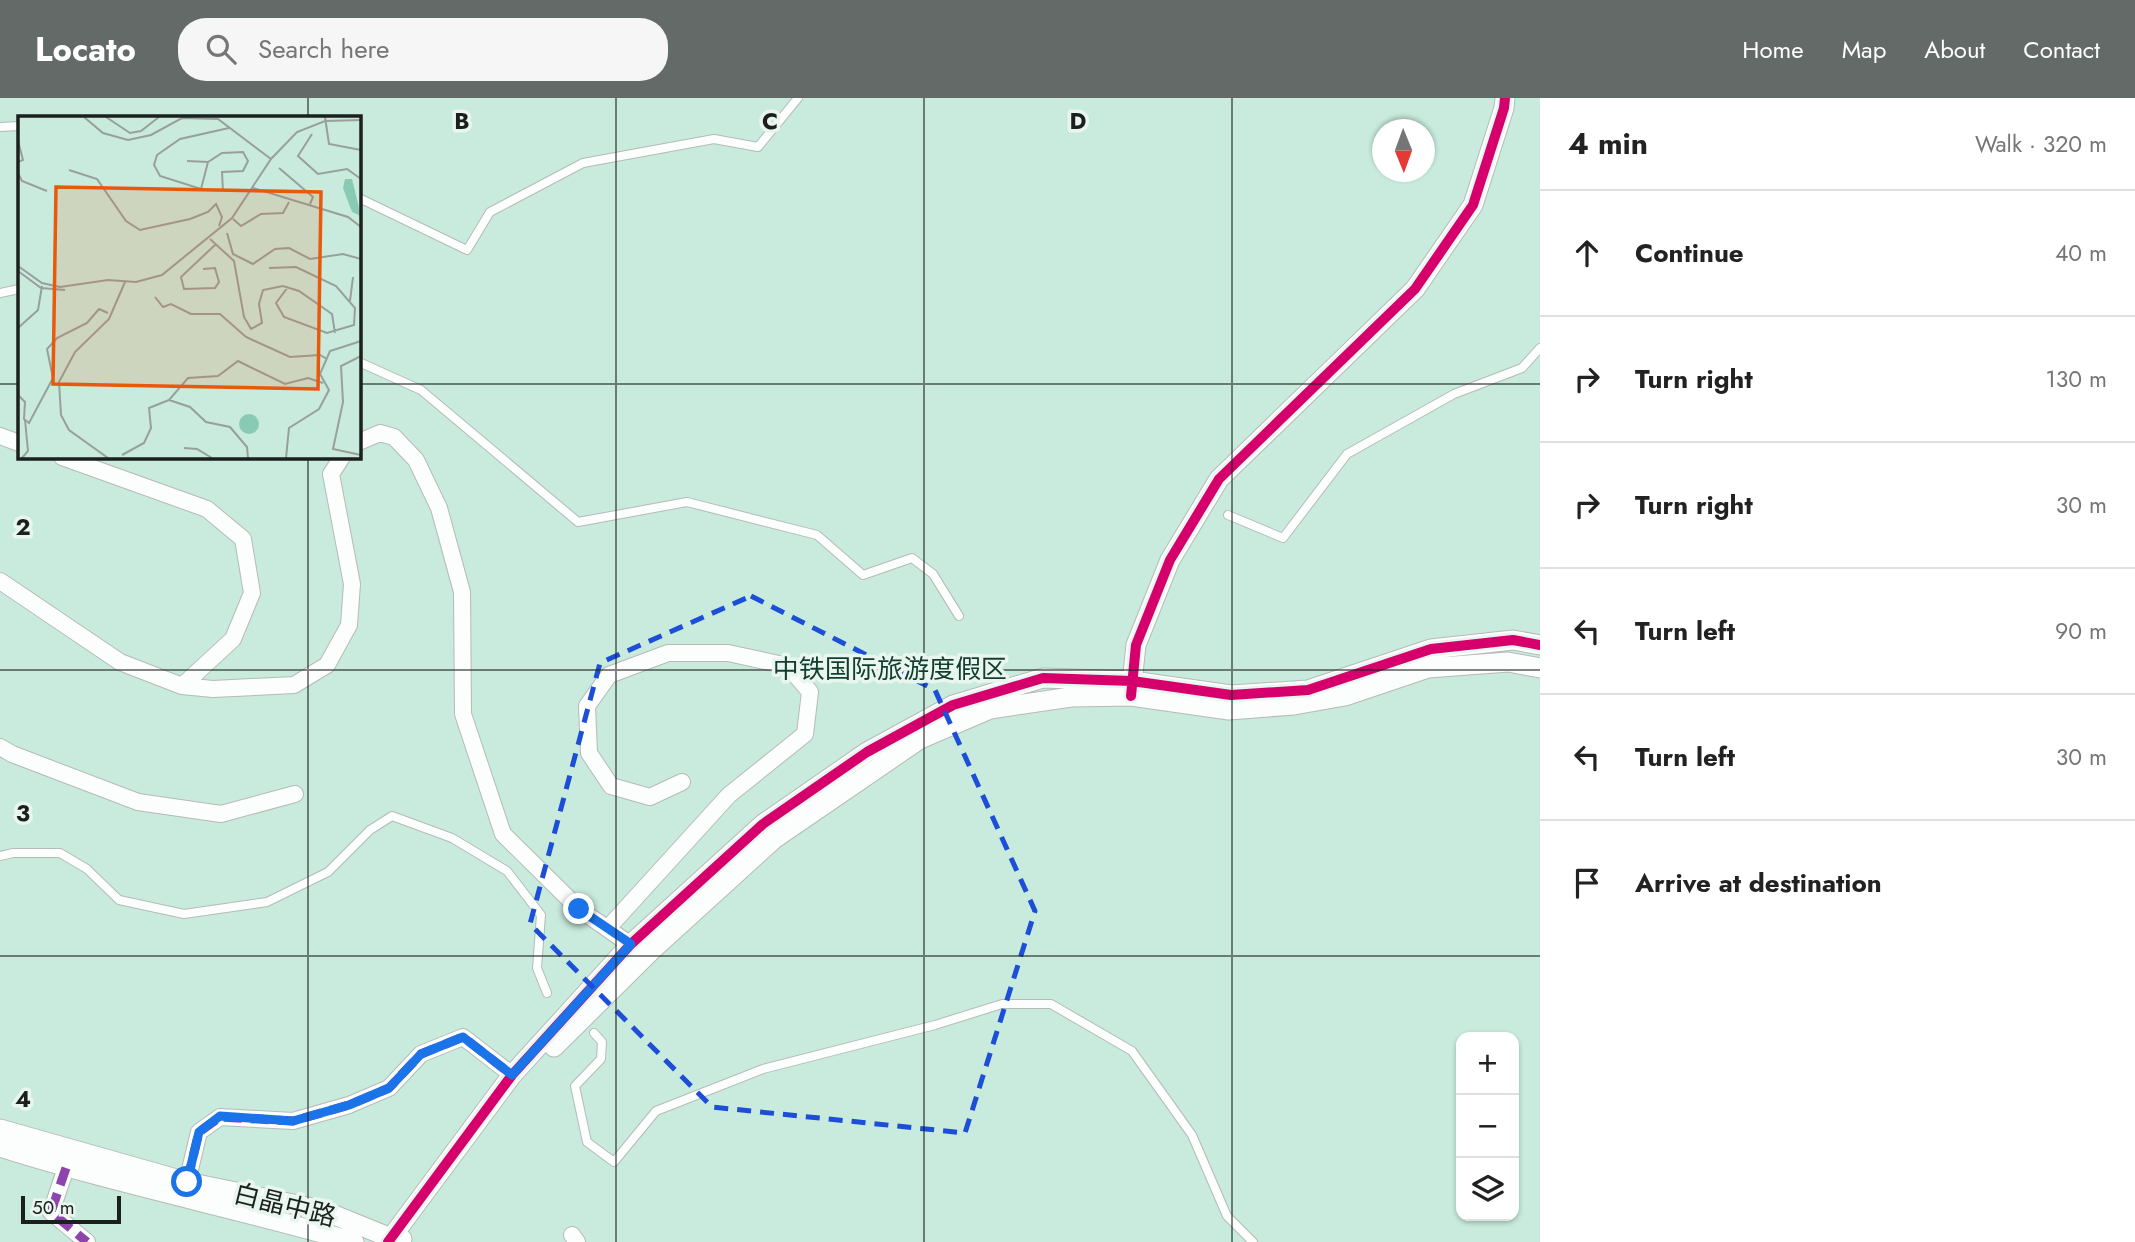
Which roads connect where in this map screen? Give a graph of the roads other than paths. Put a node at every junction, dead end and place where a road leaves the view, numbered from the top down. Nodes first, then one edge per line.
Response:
1 (798, 98) edge
2 (1505, 98) edge
3 (18, 126) edge
4 (0, 127) edge
5 (360, 198) edge
6 (18, 289) edge
7 (0, 293) edge
8 (1540, 348) edge
9 (360, 362) edge
10 (0, 436) edge
11 (360, 442) edge
12 (18, 443) edge
13 (65, 458) edge
14 (341, 458) edge
15 (1228, 516) dead end
16 (0, 582) edge
17 (959, 616) dead end
18 (1540, 645) edge
19 (1540, 668) edge
20 (182, 686) junction
21 (1131, 688) junction
22 (0, 747) edge
23 (682, 782) dead end
24 (295, 794) dead end
25 (0, 856) edge
26 (608, 929) junction
27 (638, 950) junction
28 (547, 993) dead end
29 (594, 1032) dead end
30 (512, 1075) junction
31 (0, 1129) edge
32 (0, 1147) edge
33 (66, 1168) junction
34 (187, 1182) junction
35 (398, 1240) edge
36 (87, 1242) edge
37 (354, 1242) edge
38 (1253, 1242) edge

1 - 5 lane
2 - 21 street
3 - 4 lane
6 - 7 lane
8 - 15 lane
9 - 17 lane
10 - 12 street
11 - 26 street
13 - 20 street
14 - 20 street
16 - 20 street
18 - 21 street
19 - 21 street
21 - 27 street
22 - 24 street
23 - 26 street
25 - 28 lane
26 - 27 street
27 - 30 street
27 - 35 street
29 - 38 lane
30 - 34 street
30 - 35 street
31 - 34 street, 白晶中路
32 - 33 street, 白晶中路
33 - 36 street
33 - 37 street, 白晶中路
34 - 35 street, 白晶中路

